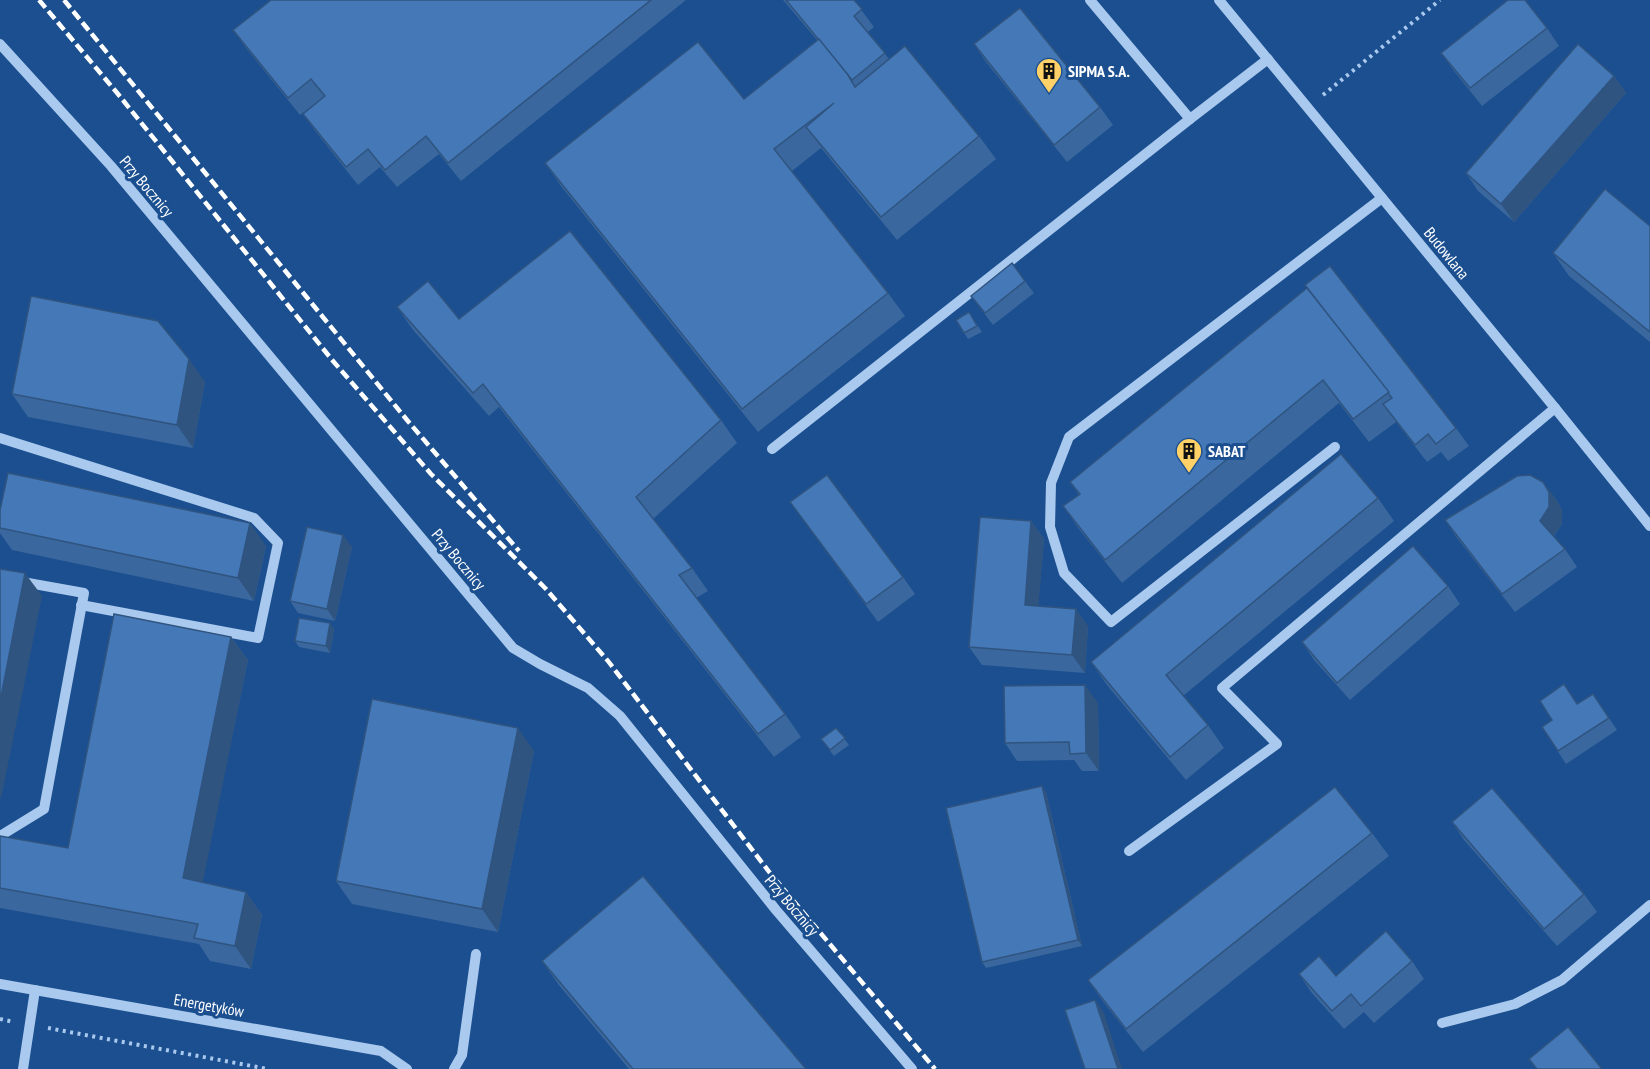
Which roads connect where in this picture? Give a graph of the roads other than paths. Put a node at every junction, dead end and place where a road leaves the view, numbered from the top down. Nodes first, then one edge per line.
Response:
1 (1090, 0) edge
2 (1218, 0) edge
3 (0, 44) edge
4 (1268, 59) junction
5 (1190, 119) junction
6 (1382, 198) junction
7 (1555, 408) junction
8 (0, 438) edge
9 (1335, 447) dead end
10 (772, 449) dead end
11 (1650, 526) edge
12 (0, 578) edge
13 (81, 605) junction
14 (0, 836) edge
15 (1129, 851) dead end
16 (1650, 905) edge
17 (476, 954) dead end
18 (0, 984) edge
19 (35, 990) junction
20 (1442, 1023) dead end
21 (23, 1069) edge
22 (407, 1069) edge
23 (454, 1069) edge
24 (912, 1069) edge

1 - 5 street
2 - 4 street, Budowlana
3 - 24 street, Przy Bocznicy
4 - 5 street
4 - 6 street, Budowlana
5 - 10 street
6 - 7 street, Budowlana
6 - 9 street
7 - 11 street, Budowlana
7 - 15 street
8 - 13 street
12 - 13 street
13 - 14 street
16 - 20 street
17 - 23 street
18 - 19 street, Energetyków
19 - 21 street
19 - 22 street, Energetyków

